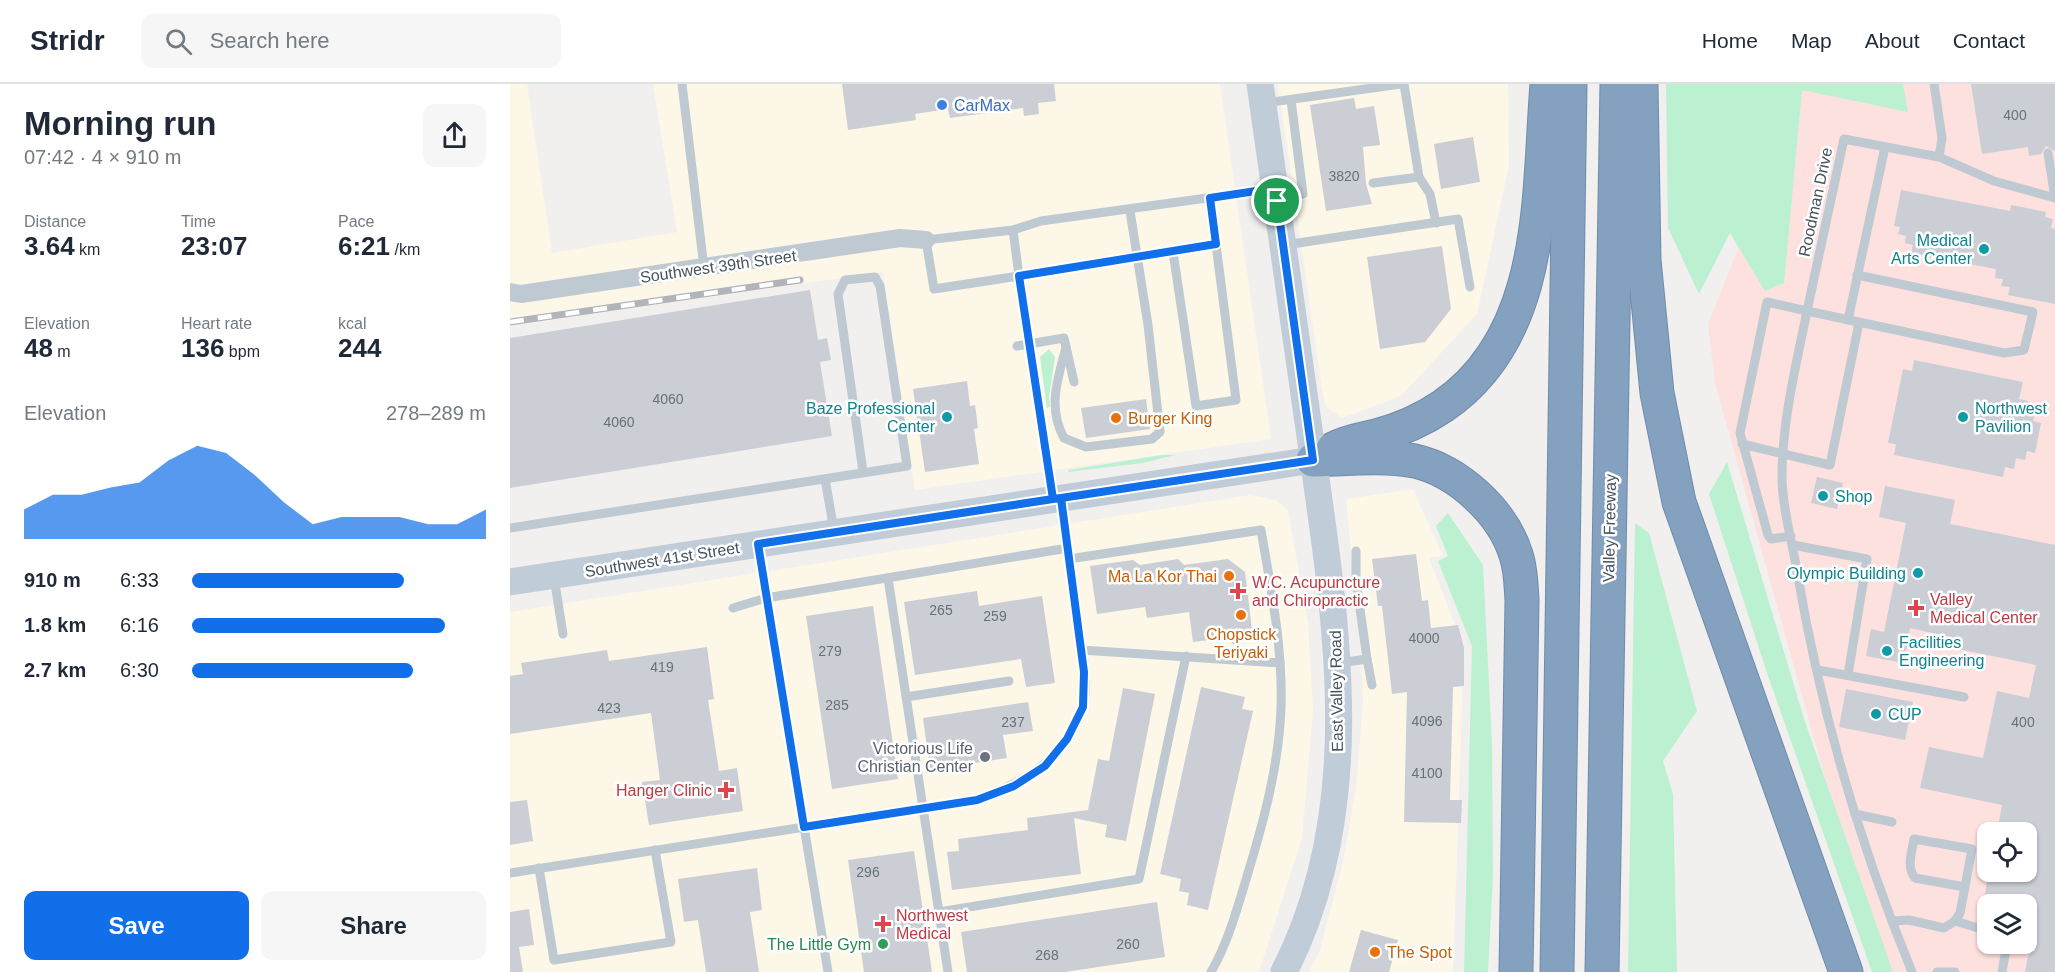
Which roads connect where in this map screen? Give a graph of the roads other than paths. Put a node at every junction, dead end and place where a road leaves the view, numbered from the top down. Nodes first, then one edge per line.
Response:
1 (682, 84) edge
2 (1403, 84) edge
3 (1547, 84) edge
4 (1570, 84) edge
5 (1603, 84) edge
6 (1617, 84) edge
7 (1641, 84) edge
8 (1934, 84) edge
9 (1262, 94) edge
10 (1291, 100) junction
11 (1885, 147) junction
12 (2048, 153) dead end
13 (1939, 157) junction
14 (1419, 177) junction
15 (1373, 183) dead end
16 (1276, 195) junction
17 (1210, 198) junction
18 (2055, 198) edge
19 (1130, 211) junction
20 (1436, 223) junction
21 (1013, 230) junction
22 (926, 240) junction
23 (1216, 244) junction
24 (1283, 245) junction
25 (1173, 252) junction
26 (1138, 258) junction
27 (704, 268) junction
28 (1857, 275) junction
29 (1019, 276) junction
30 (1470, 286) dead end
31 (510, 292) edge
32 (1806, 311) junction
33 (1848, 320) junction
34 (1859, 323) junction
35 (1029, 344) junction
36 (1017, 346) dead end
37 (1066, 347) junction
38 (1074, 382) dead end
39 (1742, 444) junction
40 (1783, 455) junction
41 (1313, 460) junction
42 (862, 472) junction
43 (825, 479) junction
44 (1057, 499) junction
45 (510, 528) edge
46 (834, 532) junction
47 (1792, 540) junction
48 (758, 544) junction
49 (1068, 548) junction
50 (1356, 551) dead end
51 (1069, 560) junction
52 (553, 575) junction
53 (1344, 576) junction
54 (888, 578) junction
55 (510, 582) edge
56 (766, 598) junction
57 (733, 608) dead end
58 (1348, 616) junction
59 (563, 634) dead end
60 (1081, 650) junction
61 (1186, 657) junction
62 (1367, 659) junction
63 (1280, 663) junction
64 (1337, 663) junction
65 (1818, 670) junction
66 (1848, 675) junction
67 (1009, 681) dead end
68 (1372, 685) dead end
69 (1964, 696) dead end
70 (906, 697) junction
71 (924, 809) junction
72 (1855, 814) junction
73 (1892, 822) dead end
74 (804, 827) junction
75 (655, 850) junction
76 (539, 868) junction
77 (510, 873) edge
78 (1965, 887) junction
79 (939, 912) junction
80 (1892, 921) junction
81 (1955, 921) junction
82 (1977, 928) edge
83 (2005, 954) edge
84 (828, 972) edge
85 (948, 972) edge
86 (1211, 972) edge
87 (1284, 972) edge
88 (1516, 972) edge
89 (1557, 972) edge
90 (1589, 972) edge
91 (1602, 972) edge
92 (1846, 972) edge
93 (1912, 972) edge
94 (1937, 972) edge
95 (1955, 972) edge
96 (2002, 972) edge

1 - 27 lane
2 - 10 lane
2 - 14 lane
3 - 41 highway
4 - 89 highway
5 - 90 highway
6 - 91 highway, Valley Freeway
7 - 92 highway
8 - 13 lane
9 - 10 lane
9 - 16 main road, East Valley Road
10 - 16 lane
11 - 13 lane, Roodman Drive
11 - 28 lane
11 - 32 lane, Roodman Drive
12 - 18 lane
13 - 18 lane, Roodman Drive
14 - 15 lane
14 - 20 lane
16 - 17 lane
16 - 24 main road, East Valley Road
17 - 19 lane
17 - 23 lane
19 - 21 lane
19 - 26 lane
20 - 24 lane
20 - 30 lane
21 - 22 lane
21 - 29 lane
22 - 27 street, Southwest 39th Street
22 - 29 lane
23 - 25 lane
23 - 25 lane
24 - 41 main road, East Valley Road
25 - 26 lane
26 - 29 lane
26 - 37 lane
27 - 31 street, Southwest 39th Street
28 - 33 lane
28 - 34 lane
29 - 35 lane
32 - 33 lane
32 - 39 lane
32 - 40 lane
33 - 34 lane
34 - 40 lane
35 - 36 lane
35 - 37 lane
35 - 44 lane
37 - 38 lane
39 - 40 lane
39 - 47 lane
40 - 47 lane
41 - 44 main road, Southwest 41st Street
41 - 53 main road, East Valley Road
41 - 88 highway
42 - 42 lane
42 - 43 lane
43 - 45 lane
43 - 46 lane
44 - 46 main road, Southwest 41st Street
44 - 49 lane
46 - 48 main road, Southwest 41st Street
47 - 65 lane
47 - 66 lane
48 - 52 main road, Southwest 41st Street
48 - 56 lane
49 - 51 lane
49 - 54 lane
50 - 53 lane
51 - 60 lane
51 - 63 lane
52 - 55 main road, Southwest 41st Street
52 - 59 lane
53 - 58 main road, East Valley Road
54 - 56 lane
54 - 70 lane
56 - 57 lane
56 - 74 lane
58 - 62 lane
58 - 64 main road, East Valley Road
60 - 61 lane
60 - 71 lane
61 - 63 lane
61 - 79 lane
62 - 64 lane
62 - 68 lane
63 - 86 lane
64 - 87 main road, East Valley Road
65 - 66 lane
65 - 72 lane
66 - 69 lane
67 - 70 lane
70 - 71 lane
71 - 74 lane
71 - 79 lane
72 - 73 lane
72 - 80 lane
74 - 75 lane
74 - 84 lane
75 - 76 lane
75 - 76 lane
76 - 77 lane
78 - 78 lane
78 - 81 lane
79 - 85 lane
80 - 81 lane
80 - 93 lane
81 - 82 lane
83 - 96 lane
94 - 95 lane

